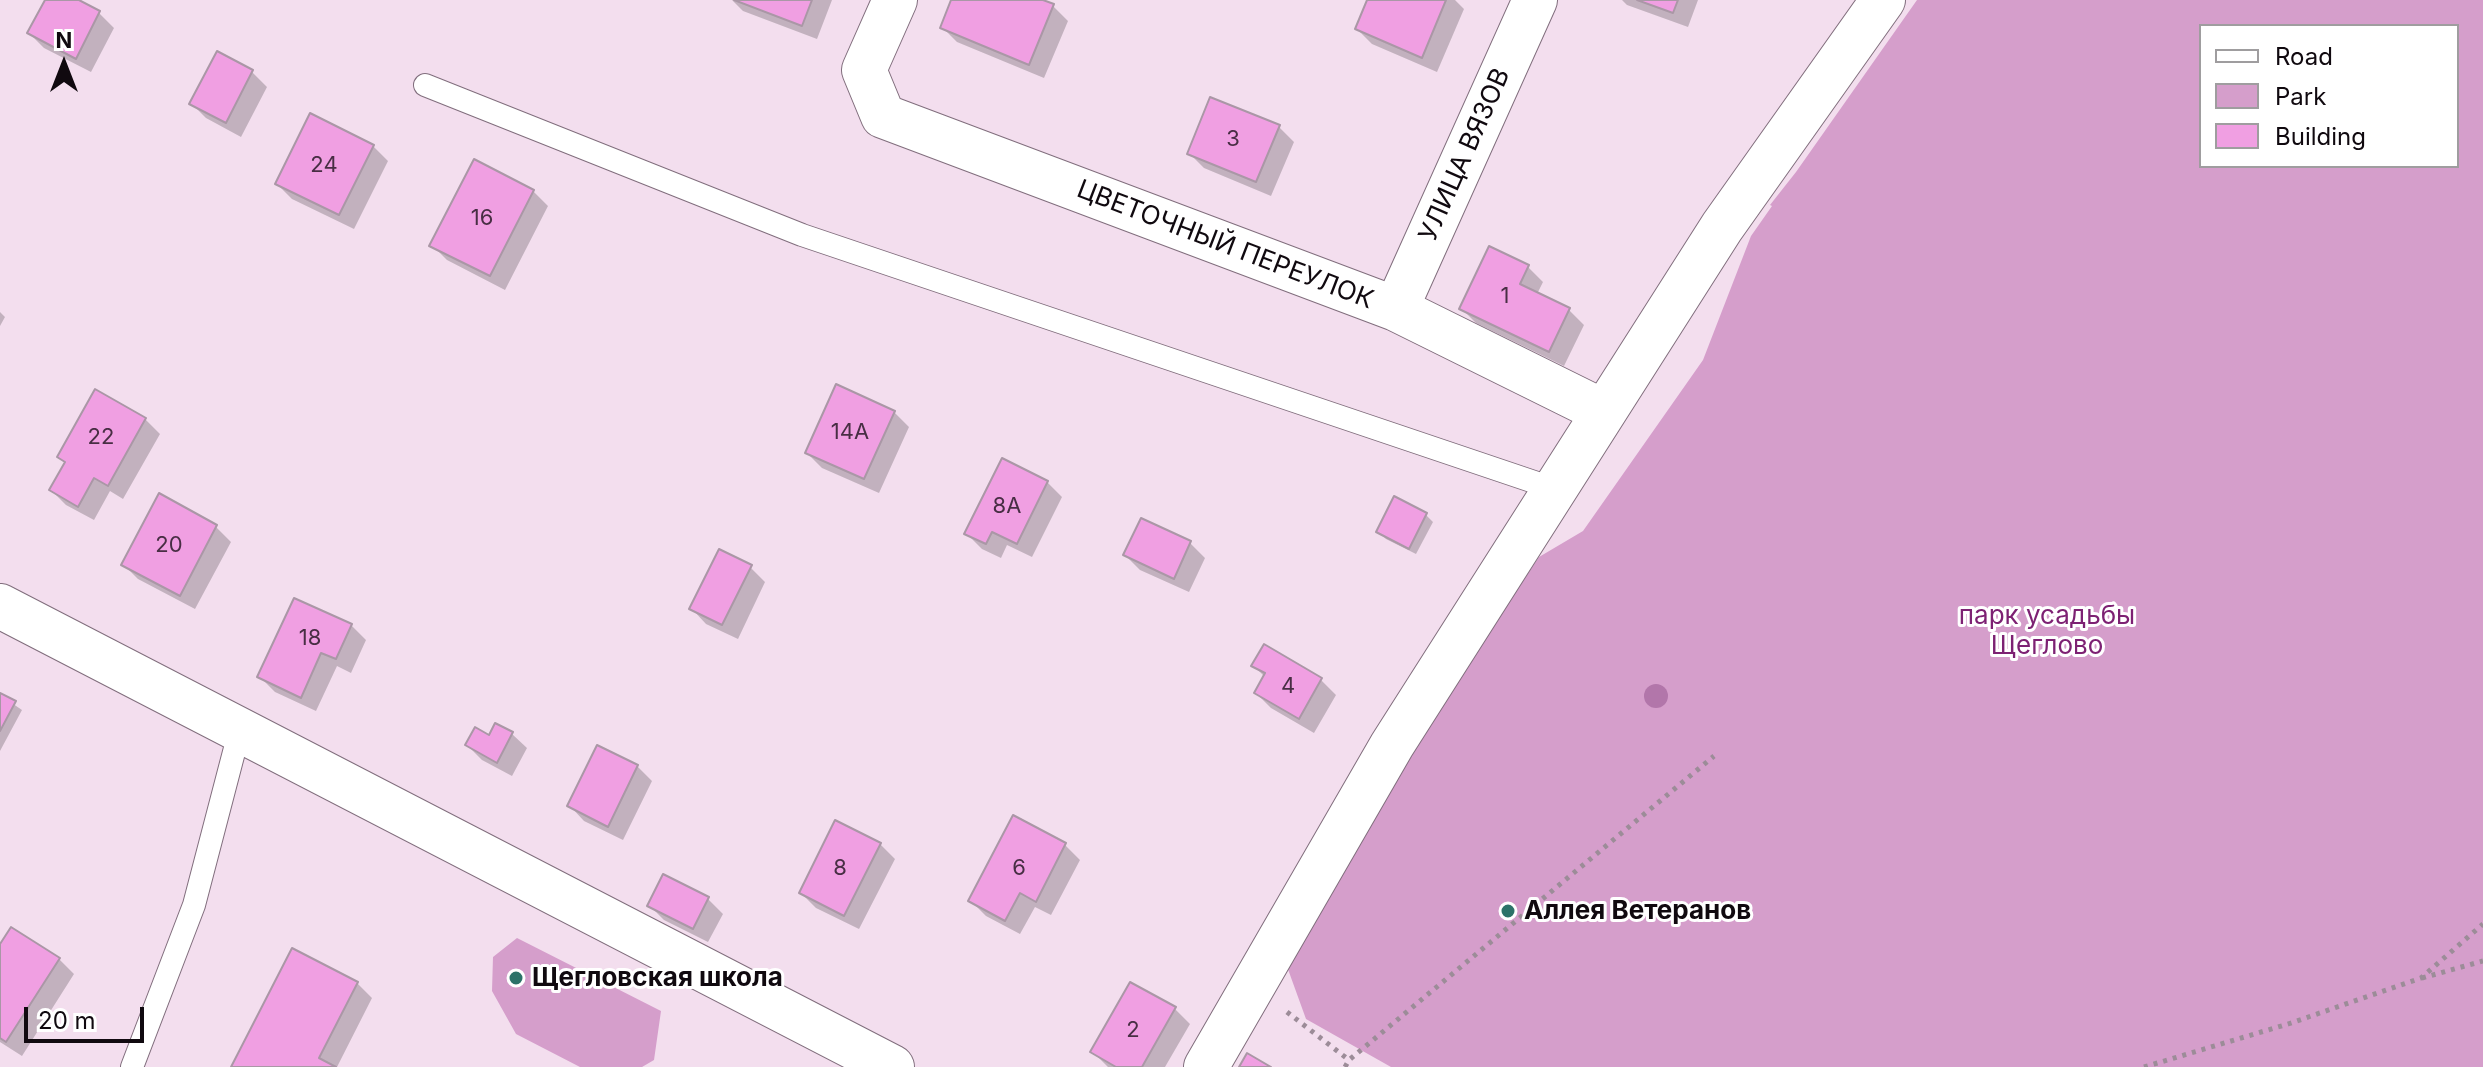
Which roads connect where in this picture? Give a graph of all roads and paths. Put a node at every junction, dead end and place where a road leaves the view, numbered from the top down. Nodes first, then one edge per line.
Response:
1 (895, 0) edge
2 (1535, 0) edge
3 (1883, 0) edge
4 (425, 85) dead end
5 (1396, 309) junction
6 (1604, 412) junction
7 (1555, 489) junction
8 (0, 606) edge
9 (240, 729) junction
10 (1714, 756) dead end
11 (2483, 924) edge
12 (2483, 961) edge
13 (2421, 978) junction
14 (1253, 985) junction
15 (1349, 1060) junction
16 (132, 1067) edge
17 (892, 1067) edge
18 (1206, 1067) edge
19 (1345, 1067) edge
20 (2146, 1067) edge

1 - 5 street, ЦВЕТОЧНЫЙ ПЕРЕУЛОК
2 - 5 street, УЛИЦА ВЯЗОВ
3 - 6 street
4 - 7 lane
5 - 6 street, ЦВЕТОЧНЫЙ ПЕРЕУЛОК
6 - 7 street
7 - 14 street
8 - 9 street
9 - 16 lane
9 - 17 street
10 - 15 path
11 - 13 path
12 - 13 path
13 - 20 path
14 - 15 path
14 - 18 street
15 - 19 path

